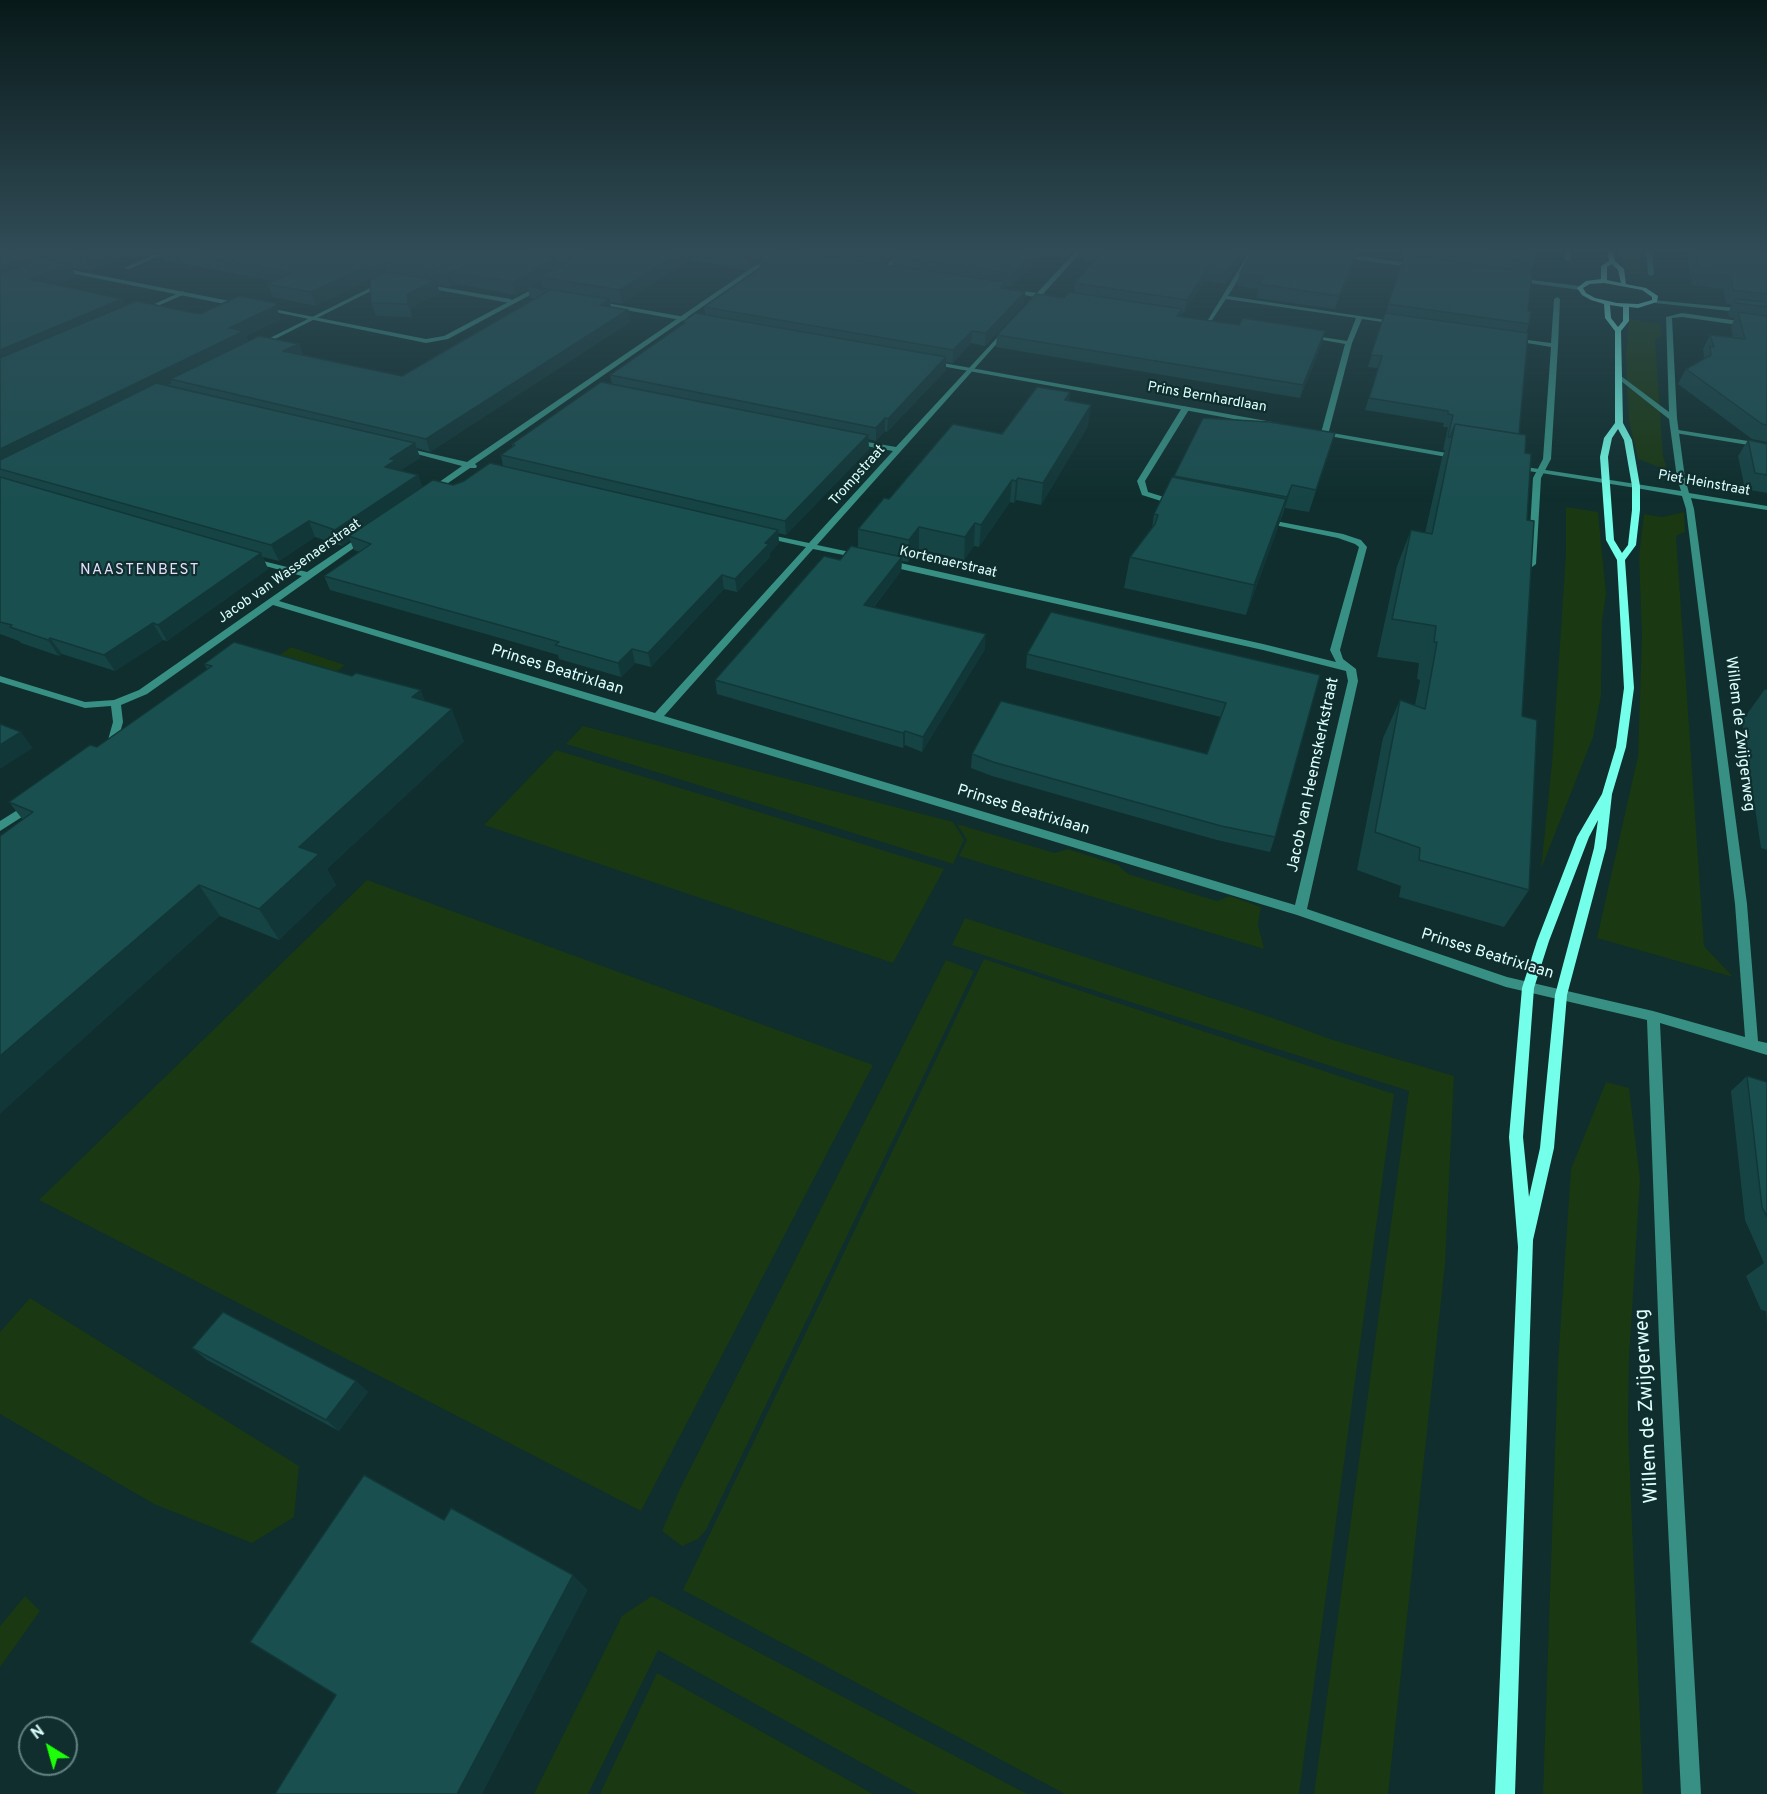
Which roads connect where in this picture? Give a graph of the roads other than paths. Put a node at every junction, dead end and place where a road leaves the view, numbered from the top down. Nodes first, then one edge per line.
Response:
1 (279, 335) edge
2 (393, 335) edge
3 (452, 335) edge
4 (660, 335) edge
5 (1001, 335) edge
6 (1353, 335) edge
7 (1555, 335) edge
8 (1618, 335) edge
9 (1671, 335) edge
10 (1302, 336) edge
11 (1509, 339) edge
12 (1349, 343) junction
13 (1555, 346) junction
14 (248, 350) edge
15 (924, 361) edge
16 (969, 369) junction
17 (1619, 377) junction
18 (585, 387) junction
19 (597, 389) edge
20 (1186, 408) junction
21 (1673, 418) junction
22 (1619, 423) junction
23 (1290, 427) edge
24 (1314, 431) edge
25 (1675, 431) junction
26 (1325, 433) junction
27 (841, 438) edge
28 (390, 446) edge
29 (1767, 446) edge
30 (899, 450) junction
31 (1464, 458) edge
32 (469, 465) junction
33 (1509, 465) edge
34 (480, 468) edge
35 (1541, 471) junction
36 (1606, 481) junction
37 (1636, 486) junction
38 (1687, 494) junction
39 (421, 498) edge
40 (1181, 505) edge
41 (1767, 508) edge
42 (1261, 520) edge
43 (374, 530) edge
44 (755, 533) edge
45 (812, 546) junction
46 (239, 555) edge
47 (870, 559) edge
48 (1621, 560) junction
49 (882, 562) edge
50 (1532, 564) edge
51 (307, 575) junction
52 (270, 601) junction
53 (1351, 669) junction
54 (0, 678) edge
55 (14, 684) junction
56 (0, 693) edge
57 (116, 703) junction
58 (656, 718) junction
59 (103, 754) edge
60 (1607, 794) junction
61 (38, 801) edge
62 (0, 827) edge
63 (1300, 911) junction
64 (1528, 988) junction
65 (1562, 995) junction
66 (1653, 1016) junction
67 (1752, 1044) junction
68 (1767, 1049) edge
69 (1526, 1247) junction
70 (1505, 1794) edge
71 (1691, 1794) edge

1 - 14 street
2 - 3 street
4 - 18 street
5 - 16 street, Trompstraat
6 - 12 street
7 - 13 street
8 - 17 main road
9 - 21 street, Willem de Zwijgerweg
10 - 12 street
11 - 13 street
12 - 26 street
13 - 35 street
15 - 16 street, Prins Bernhardlaan
16 - 20 street, Prins Bernhardlaan
16 - 30 street, Trompstraat
17 - 21 street
17 - 22 main road
18 - 19 street
18 - 32 street
20 - 23 street, Prins Bernhardlaan
20 - 40 street
21 - 25 street, Willem de Zwijgerweg
22 - 36 main road
22 - 37 main road
24 - 26 street
25 - 29 street
25 - 38 street, Willem de Zwijgerweg
26 - 31 street
27 - 30 street
28 - 32 street
30 - 45 street, Trompstraat
32 - 34 street
32 - 39 street
33 - 35 street
35 - 36 street
35 - 50 street
36 - 37 street, Piet Heinstraat
36 - 48 main road
37 - 38 street, Piet Heinstraat
37 - 48 main road
38 - 41 street, Piet Heinstraat
38 - 67 street, Willem de Zwijgerweg
42 - 53 street, Jacob van Heemskerkstraat
43 - 51 street, Jacob van Wassenaerstraat
44 - 45 street
45 - 47 street
45 - 58 street, Trompstraat
46 - 51 street
48 - 60 main road
49 - 53 street, Kortenaerstraat
51 - 52 street, Jacob van Wassenaerstraat
52 - 57 street, Jacob van Wassenaerstraat
52 - 58 street, Prinses Beatrixlaan
53 - 63 street, Jacob van Heemskerkstraat
54 - 55 street, Jacob van Wassenaerstraat
55 - 56 street
55 - 57 street, Jacob van Wassenaerstraat
57 - 59 street
58 - 63 street, Prinses Beatrixlaan
60 - 64 main road
60 - 65 main road
61 - 62 street
63 - 64 street, Prinses Beatrixlaan
64 - 65 street, Prinses Beatrixlaan
64 - 69 main road
65 - 66 street, Prinses Beatrixlaan
65 - 69 main road
66 - 67 street, Prinses Beatrixlaan
66 - 71 street, Willem de Zwijgerweg
67 - 68 street, Prinses Beatrixlaan
69 - 70 main road

